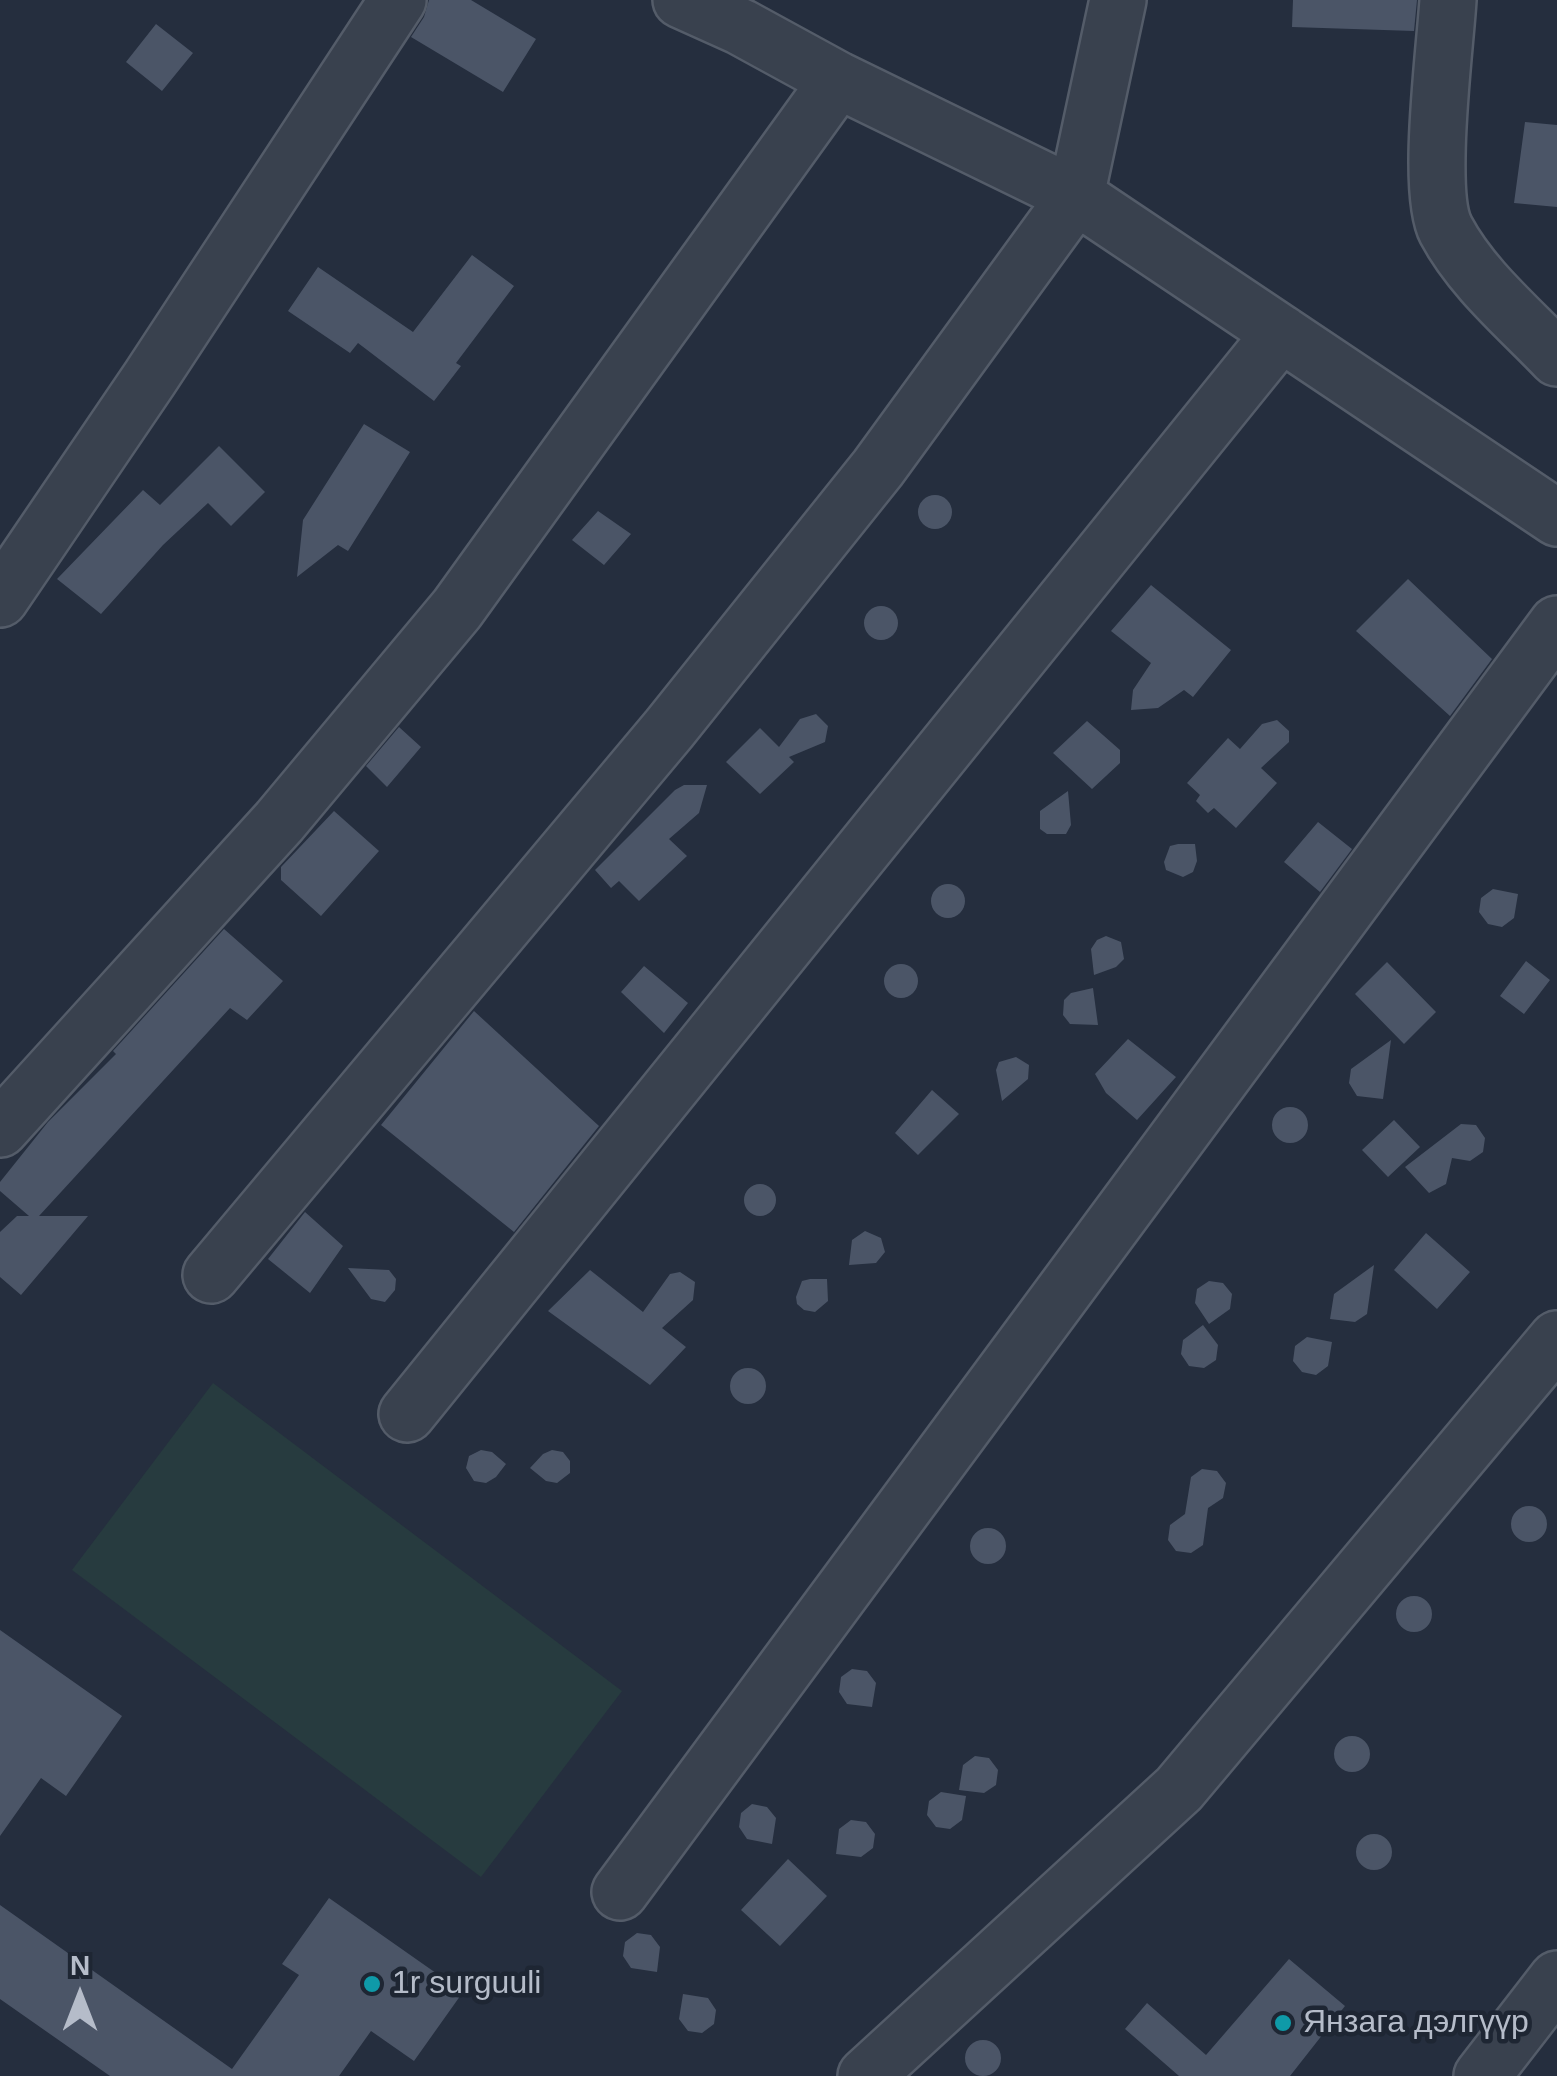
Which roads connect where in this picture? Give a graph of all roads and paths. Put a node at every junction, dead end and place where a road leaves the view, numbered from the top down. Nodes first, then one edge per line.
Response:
1 (398, 0) edge
2 (681, 0) edge
3 (1118, 0) edge
4 (1448, 0) edge
5 (838, 80) junction
6 (1076, 196) junction
7 (1281, 333) junction
8 (1557, 358) edge
9 (1557, 518) edge
10 (0, 600) edge
11 (1557, 624) edge
12 (0, 1129) edge
13 (212, 1275) dead end
14 (1557, 1339) edge
15 (407, 1414) dead end
16 (620, 1892) dead end
17 (1557, 1979) edge
18 (866, 2076) edge
19 (1482, 2076) edge

1 - 10 street
2 - 5 street
3 - 6 street
4 - 8 street
5 - 6 street
5 - 12 street
6 - 7 street
6 - 13 street
7 - 9 street
7 - 15 street
11 - 16 street
14 - 18 street
17 - 19 street

